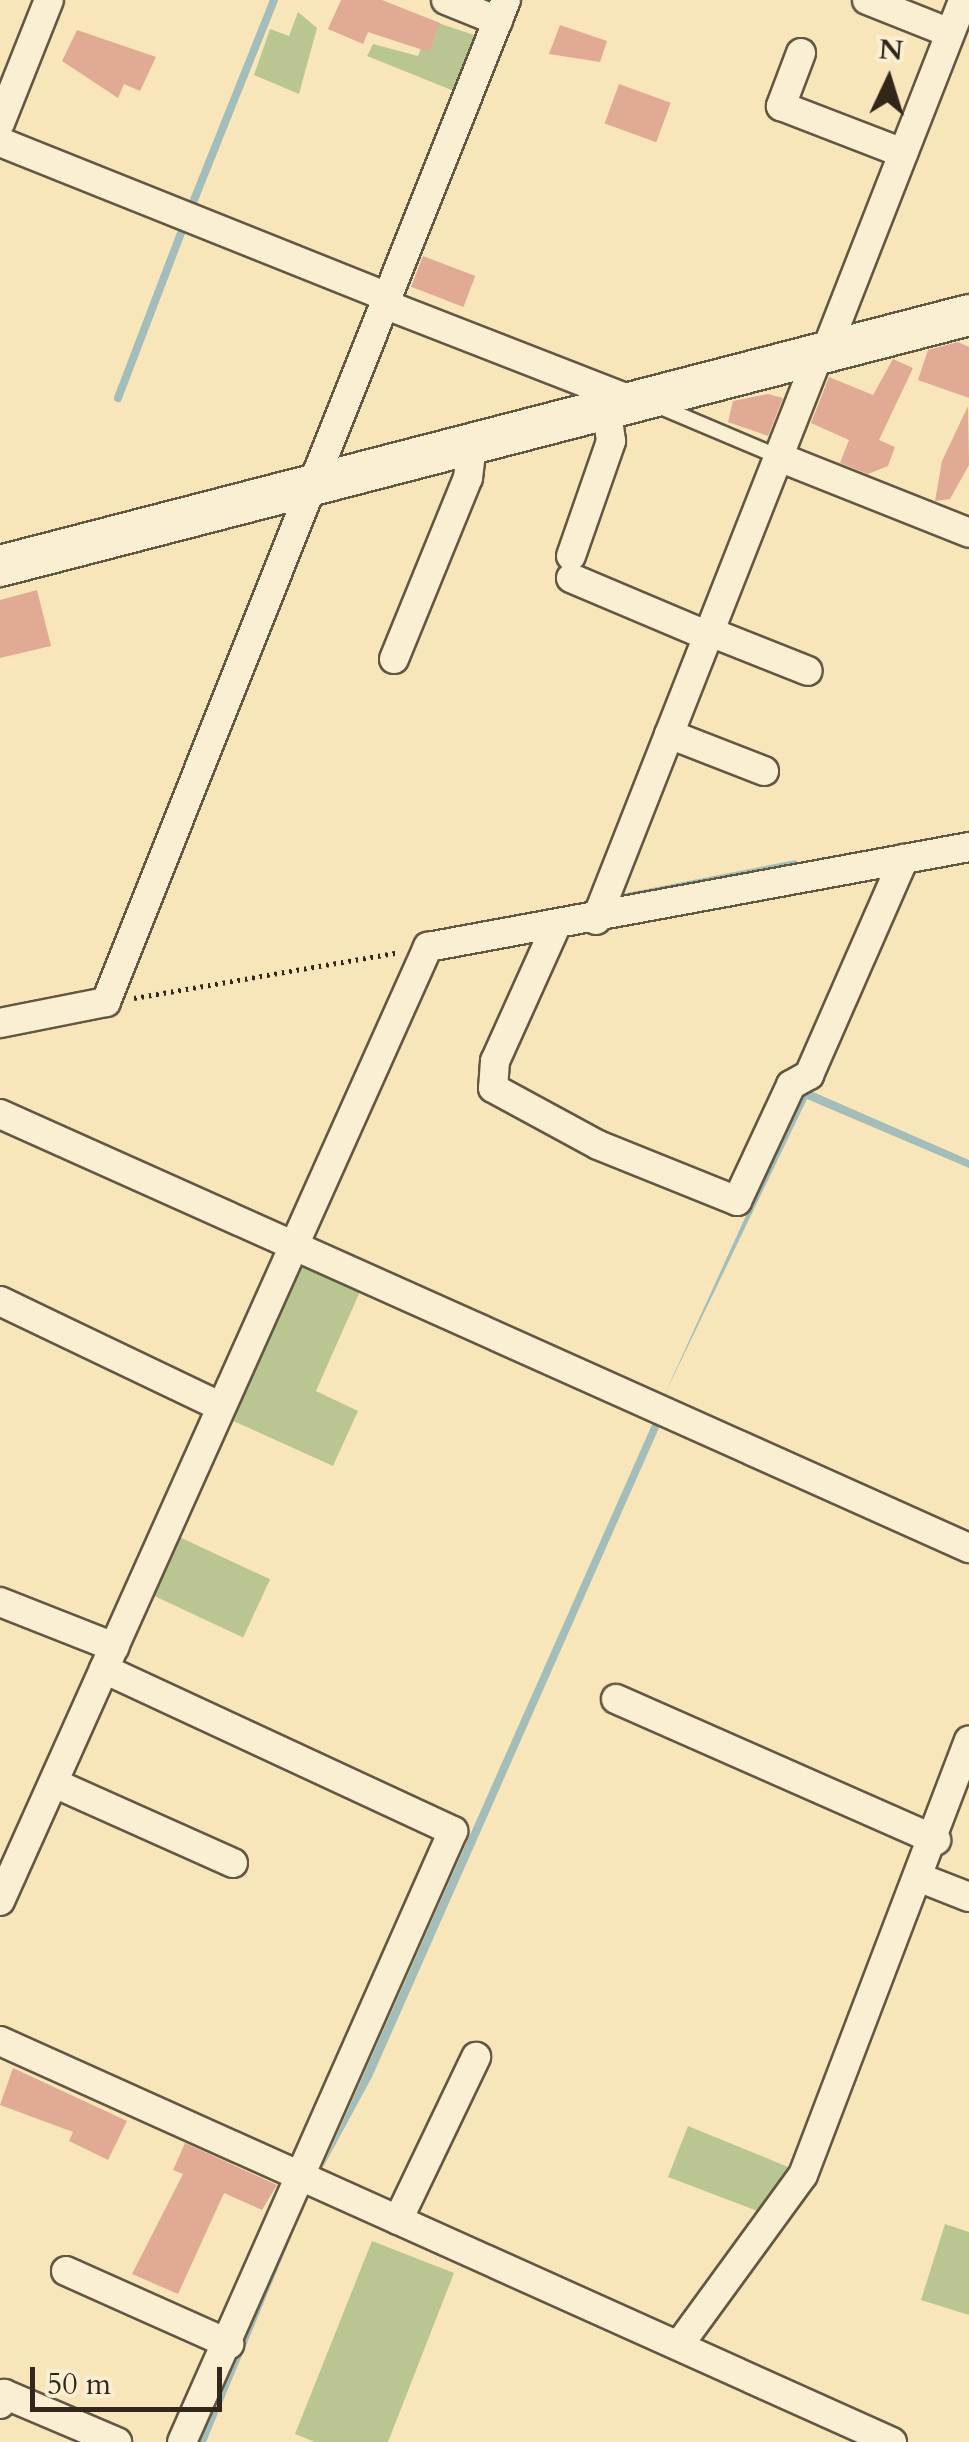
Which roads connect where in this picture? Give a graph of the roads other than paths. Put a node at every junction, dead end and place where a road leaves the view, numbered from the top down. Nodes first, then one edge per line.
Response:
1 (49, 0) edge
2 (446, 0) edge
3 (867, 0) edge
4 (963, 0) edge
5 (502, 11) edge
6 (954, 48) edge
7 (801, 53) dead end
8 (0, 122) edge
9 (0, 142) edge
10 (903, 153) junction
11 (385, 300) junction
12 (969, 315) edge
13 (822, 353) junction
14 (630, 405) junction
15 (472, 444) junction
16 (781, 458) junction
17 (312, 484) junction
18 (969, 533) edge
19 (0, 566) edge
20 (709, 634) junction
21 (394, 659) dead end
22 (808, 671) dead end
23 (669, 734) junction
24 (764, 771) dead end
25 (969, 847) edge
26 (904, 859) junction
27 (596, 920) junction
28 (556, 926) junction
29 (0, 1022) edge
30 (0, 1114) edge
31 (291, 1243) junction
32 (0, 1301) edge
33 (219, 1406) junction
34 (969, 1548) edge
35 (0, 1602) edge
36 (109, 1658) junction
37 (616, 1699) dead end
38 (969, 1740) edge
39 (54, 1783) junction
40 (958, 1809) edge
41 (936, 1840) junction
42 (233, 1864) dead end
43 (923, 1879) junction
44 (969, 1898) edge
45 (0, 1901) edge
46 (0, 2041) edge
47 (476, 2057) dead end
48 (303, 2178) junction
49 (398, 2220) junction
50 (66, 2271) dead end
51 (229, 2344) junction
52 (680, 2345) junction
53 (0, 2404) edge
54 (117, 2442) edge
55 (182, 2442) edge
56 (892, 2442) edge

1 - 8 street
2 - 5 street
3 - 6 street
4 - 6 street
5 - 11 street
6 - 10 street
7 - 10 street
9 - 11 street
10 - 13 street
11 - 14 street
11 - 17 street
12 - 13 street
13 - 14 street
13 - 16 street
14 - 15 street
14 - 16 lane
14 - 20 street
15 - 17 street
15 - 21 street
16 - 18 street
16 - 20 street
17 - 19 street
17 - 29 street
20 - 22 street
20 - 23 street
23 - 24 street
23 - 27 street
25 - 26 street
26 - 27 street
26 - 28 street
27 - 28 street
28 - 31 street
30 - 31 street
31 - 33 street
31 - 34 street
32 - 33 street
33 - 36 street
35 - 36 street
36 - 39 street
36 - 48 street
37 - 41 street
38 - 40 street
39 - 42 street
39 - 45 street
40 - 41 street
41 - 43 street
43 - 44 street
43 - 52 street
46 - 48 street
47 - 49 street
48 - 49 street
48 - 51 street
49 - 52 street
50 - 51 street
51 - 55 street
52 - 56 street
53 - 54 street

